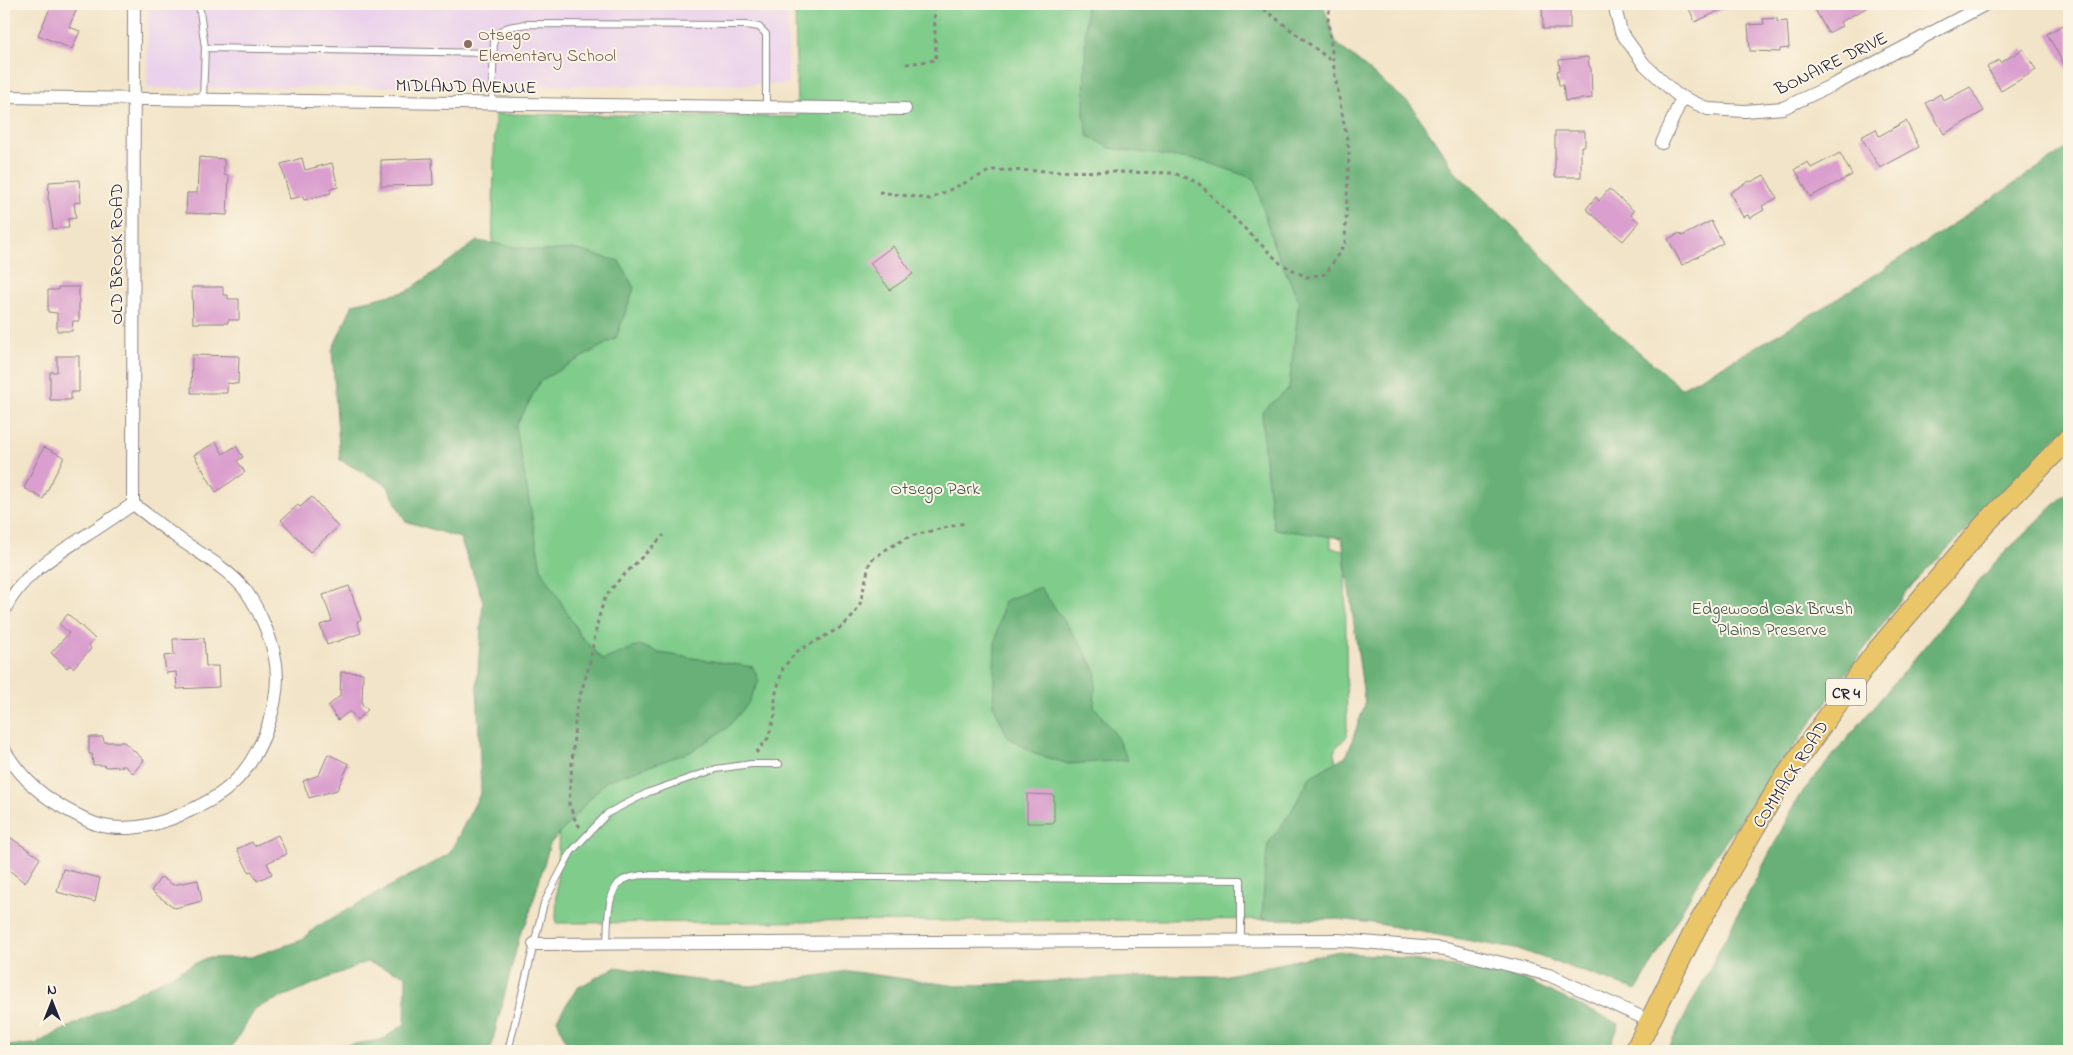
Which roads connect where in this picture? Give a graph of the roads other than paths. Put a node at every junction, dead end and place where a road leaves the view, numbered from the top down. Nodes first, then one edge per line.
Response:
1 (134, 4) edge
2 (200, 4) edge
3 (1614, 4) edge
4 (1986, 4) edge
5 (205, 48) junction
6 (493, 53) junction
7 (4, 97) edge
8 (134, 98) junction
9 (1682, 98) junction
10 (203, 99) junction
11 (492, 104) junction
12 (766, 108) junction
13 (905, 109) dead end
14 (1662, 143) dead end
15 (2069, 438) edge
16 (133, 504) junction
17 (4, 611) edge
18 (4, 750) edge
19 (778, 764) dead end
20 (1241, 941) junction
21 (534, 944) junction
22 (608, 944) junction
23 (1650, 1021) junction
24 (508, 1051) edge
25 (1635, 1051) edge

1 - 8 street, OLD BROOK ROAD
2 - 5 lane
3 - 9 street, BONAIRE DRIVE
4 - 9 street, BONAIRE DRIVE
5 - 6 lane
5 - 10 lane
6 - 11 lane
6 - 12 lane
7 - 8 street, MIDLAND AVENUE
8 - 10 street, MIDLAND AVENUE
8 - 16 street, OLD BROOK ROAD
9 - 14 street
10 - 11 street, MIDLAND AVENUE
11 - 12 street, MIDLAND AVENUE
12 - 13 street, MIDLAND AVENUE
15 - 23 main road, COMMACK ROAD / CR 4
16 - 17 street
16 - 18 street
19 - 21 lane
20 - 22 street
20 - 22 lane
20 - 23 street
21 - 22 street
21 - 24 lane
23 - 25 main road, COMMACK ROAD / CR 4

